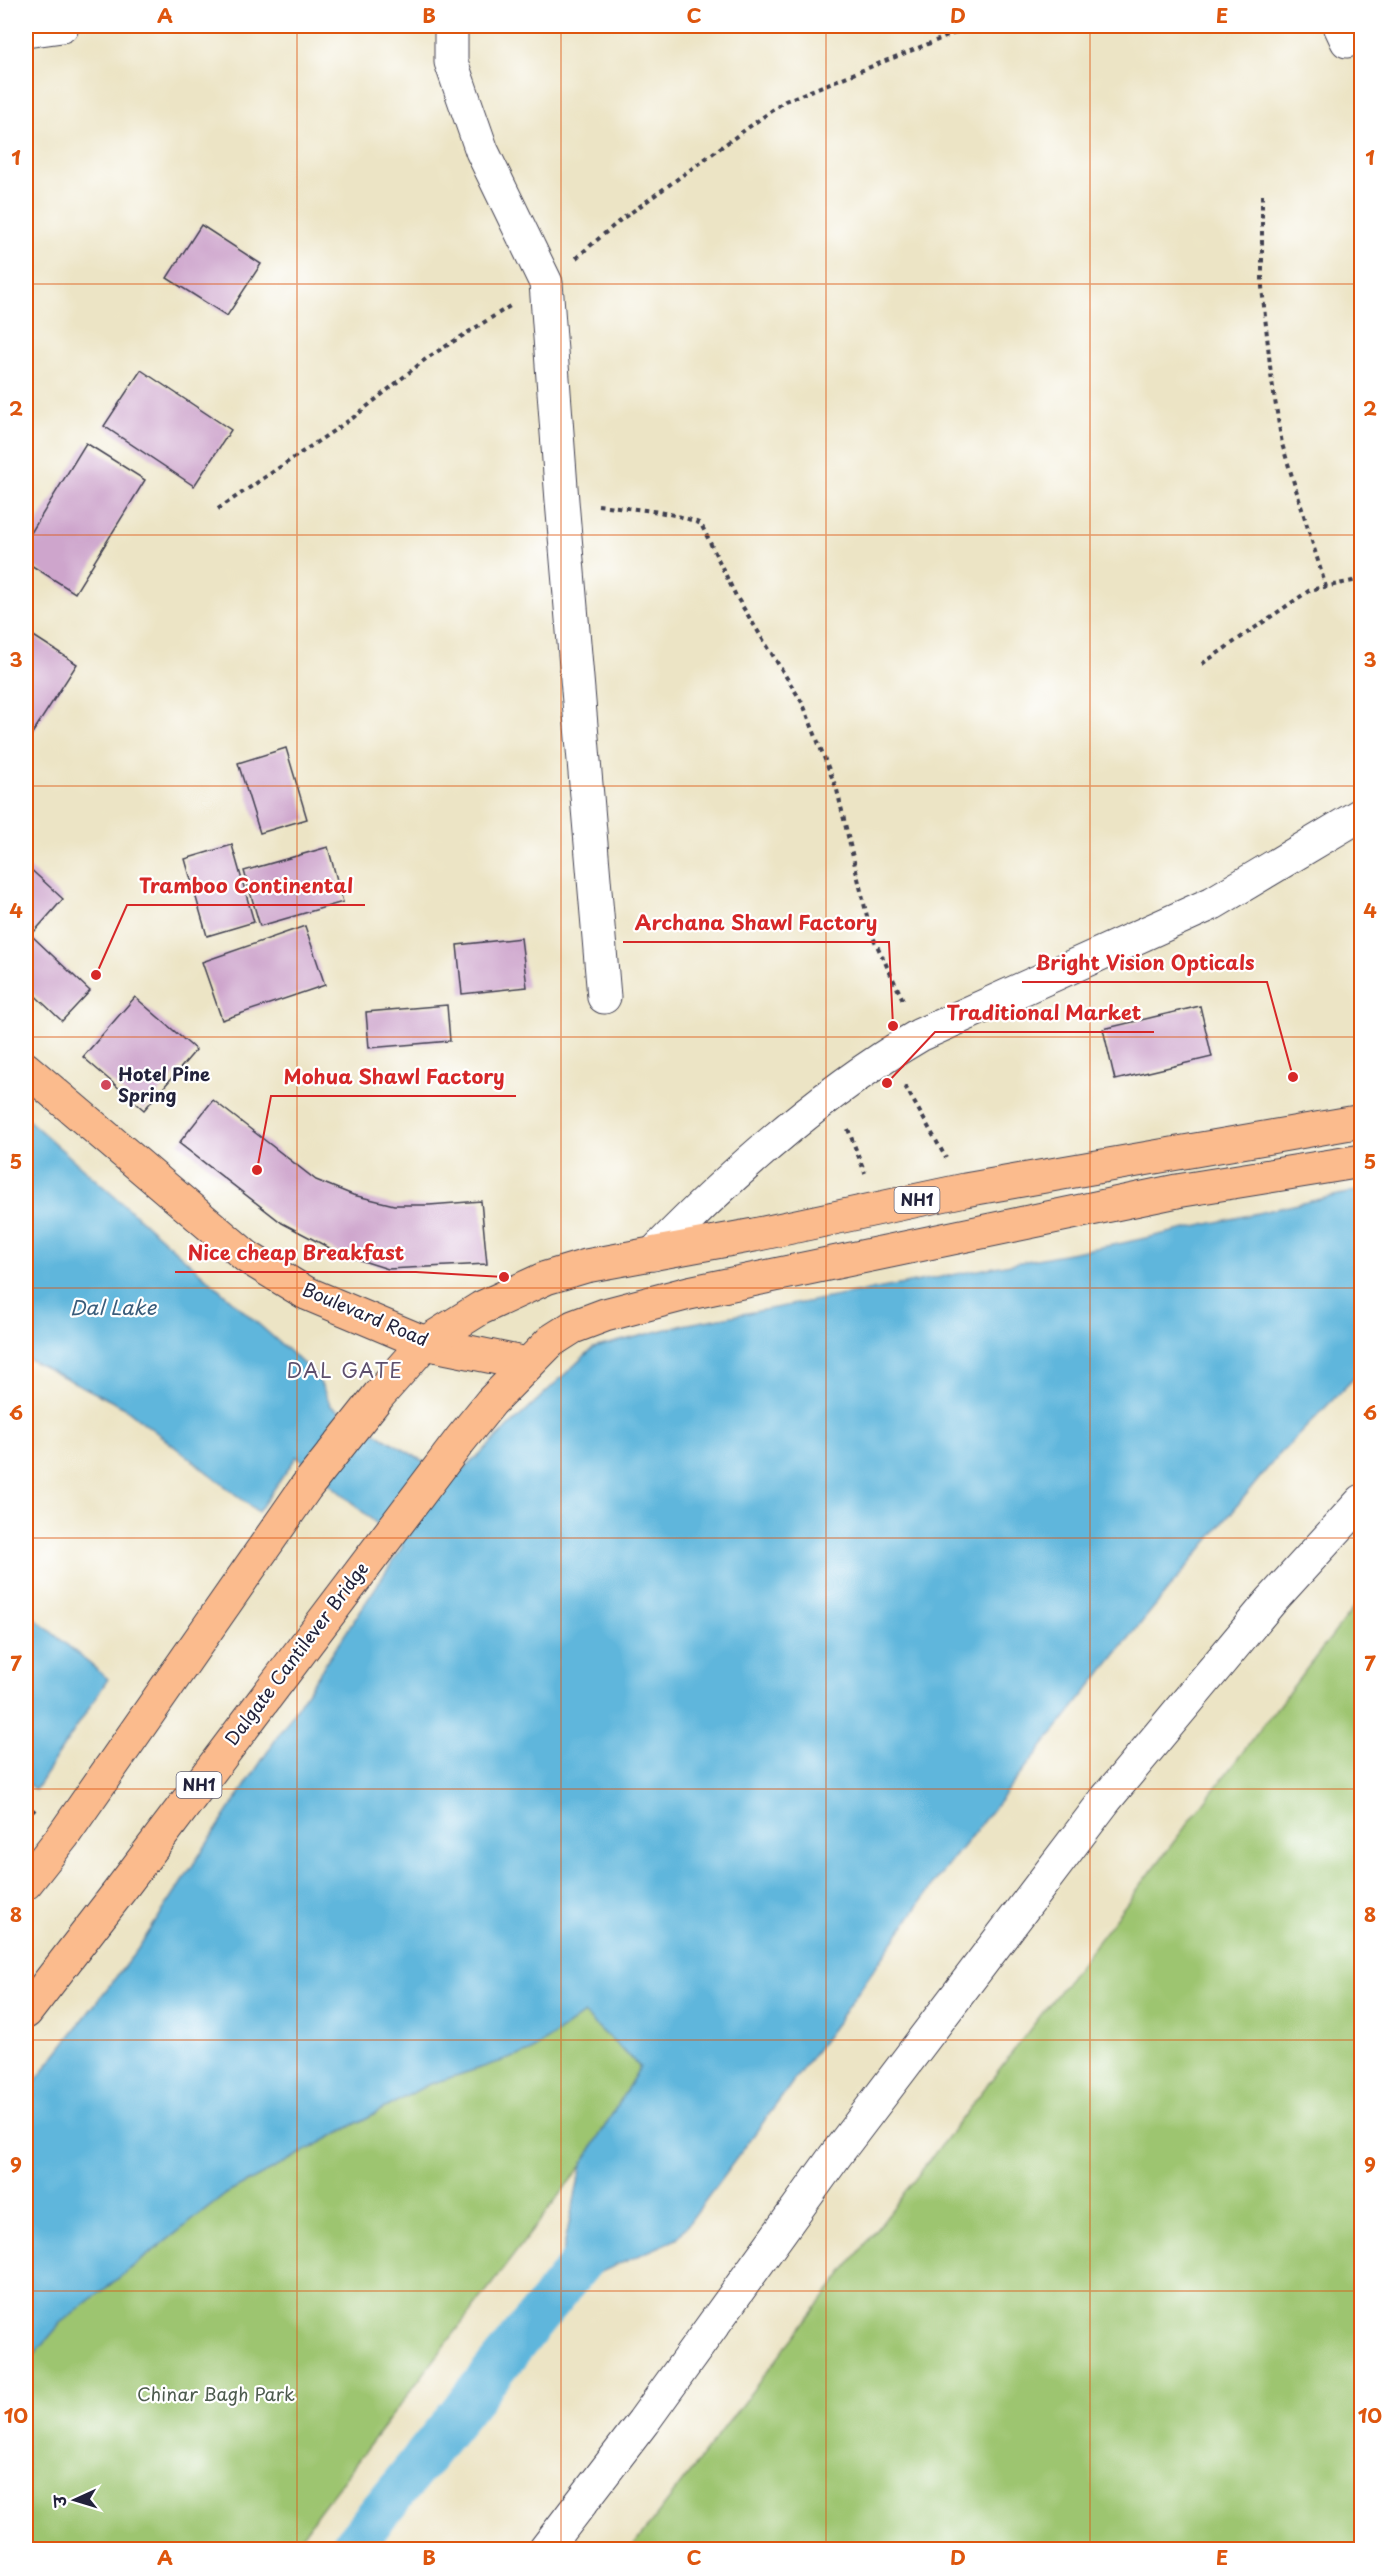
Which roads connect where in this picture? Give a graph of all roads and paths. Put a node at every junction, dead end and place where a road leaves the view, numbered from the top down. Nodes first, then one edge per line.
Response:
1 (62, 26) edge
2 (451, 26) edge
3 (973, 26) edge
4 (26, 31) edge
5 (1262, 195) dead end
6 (546, 283) junction
7 (562, 501) junction
8 (218, 509) dead end
9 (1362, 579) edge
10 (1326, 587) junction
11 (1202, 664) dead end
12 (1362, 814) edge
13 (604, 997) dead end
14 (920, 1035) junction
15 (887, 1054) junction
16 (26, 1069) edge
17 (834, 1092) junction
18 (1362, 1121) edge
19 (1362, 1161) edge
20 (965, 1190) junction
21 (879, 1208) junction
22 (653, 1254) junction
23 (425, 1343) junction
24 (527, 1364) junction
25 (1362, 1501) edge
26 (26, 1883) edge
27 (26, 2012) edge
28 (545, 2550) edge

1 - 4 street
2 - 6 street
3 - 6 path
5 - 10 path
6 - 7 street
6 - 8 path
7 - 13 street
7 - 14 path
9 - 10 path
10 - 11 path
12 - 14 street
14 - 15 street
15 - 17 street
15 - 20 path
16 - 23 main road, Boulevard Road
17 - 21 path
17 - 22 street
18 - 20 main road, NH1
19 - 24 main road, NH1
20 - 21 main road, NH1
21 - 22 main road, NH1
22 - 23 main road, NH1
23 - 24 main road, Boulevard Road
23 - 26 main road, NH1
24 - 27 main road, Dalgate Cantilever Bridge / NH1
25 - 28 street

